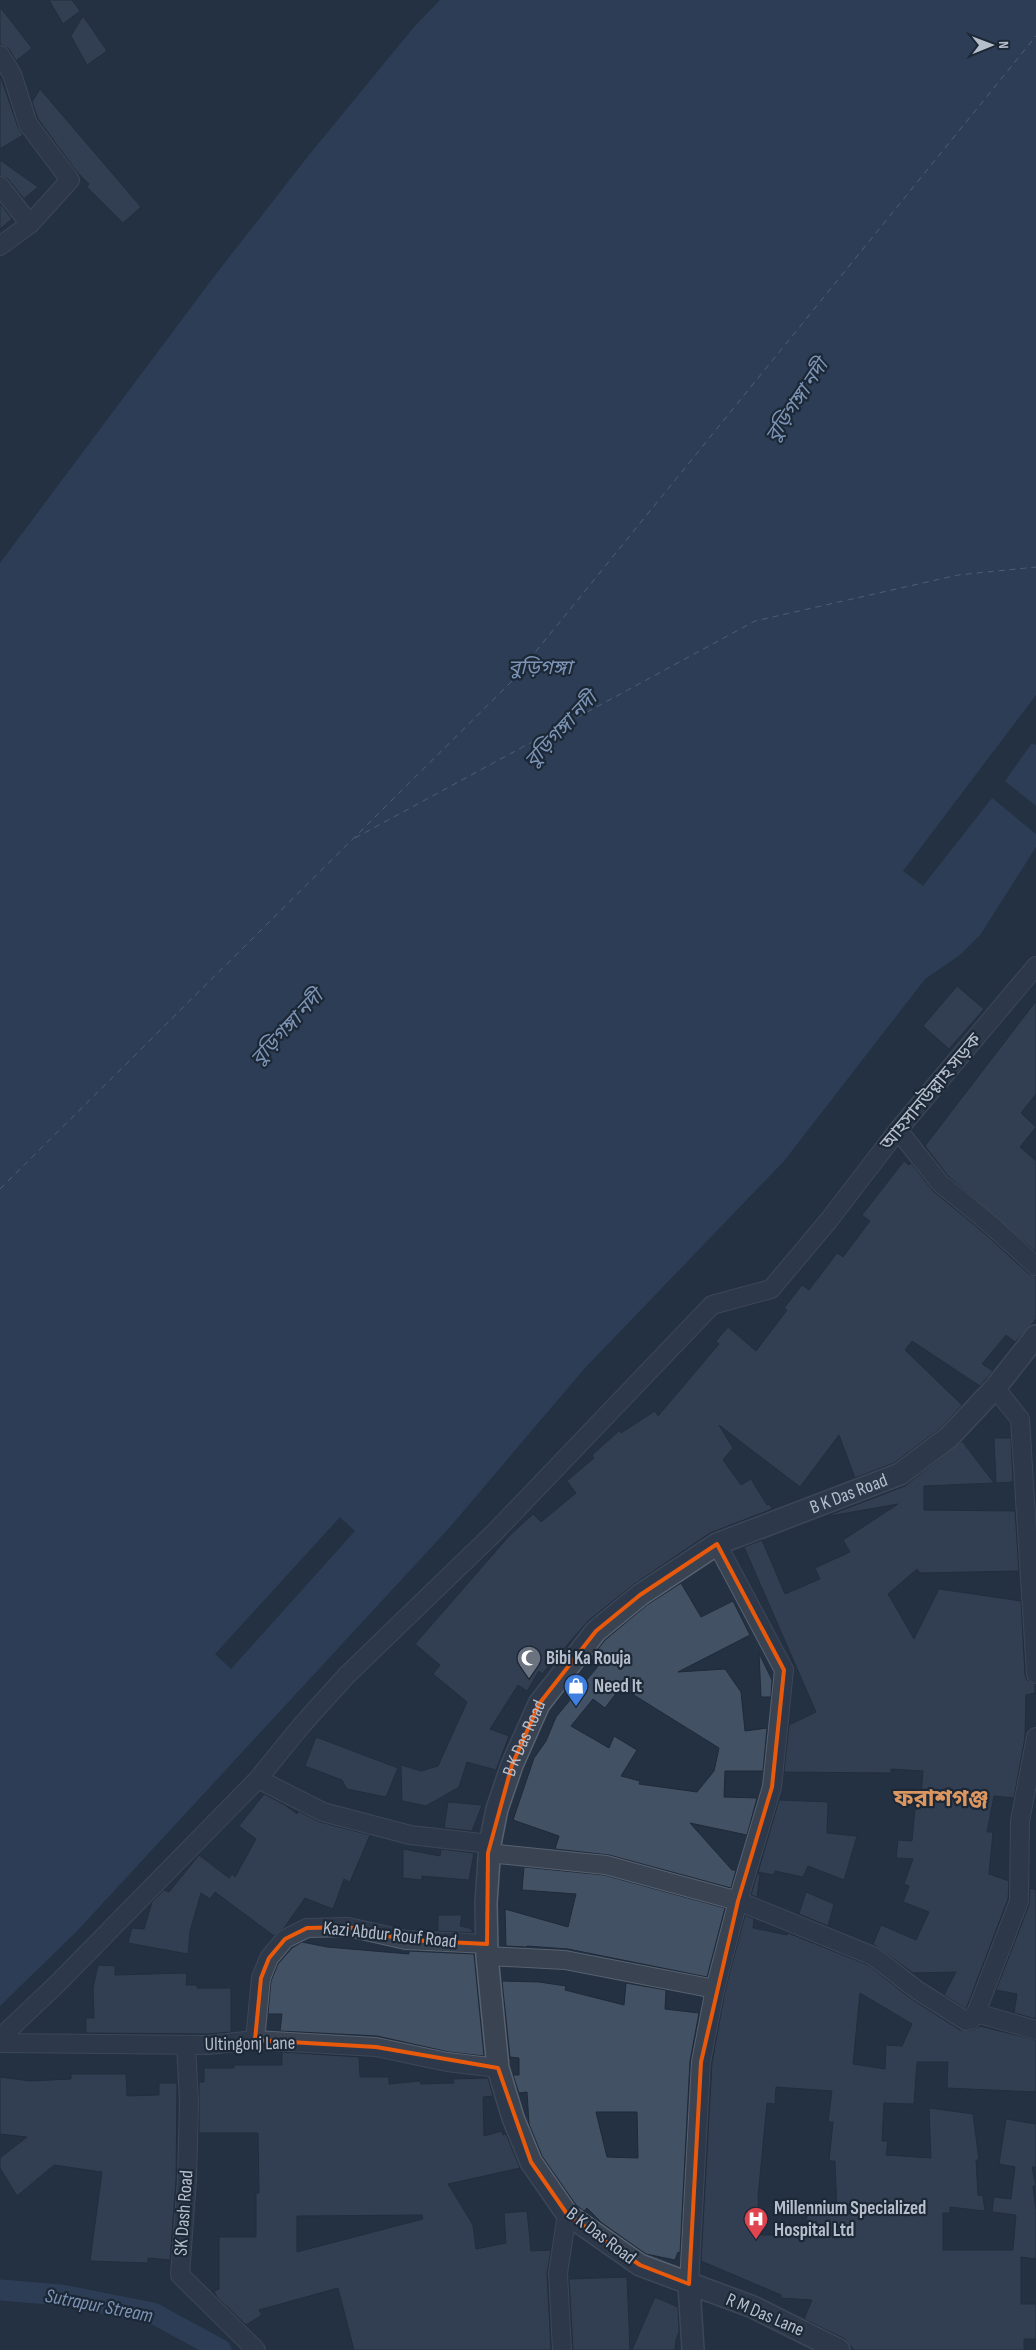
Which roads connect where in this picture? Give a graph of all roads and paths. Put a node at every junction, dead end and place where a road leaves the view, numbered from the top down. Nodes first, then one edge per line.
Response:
1 (0, 55) edge
2 (0, 186) edge
3 (30, 224) junction
4 (0, 246) edge
5 (1036, 966) edge
6 (898, 1130) junction
7 (1036, 1266) edge
8 (1036, 1336) edge
9 (996, 1388) junction
10 (1031, 1514) edge
11 (717, 1544) junction
12 (1036, 1674) edge
13 (1036, 1737) edge
14 (258, 1779) junction
15 (489, 1849) junction
16 (738, 1901) junction
17 (487, 1950) junction
18 (715, 1989) junction
19 (976, 2013) junction
20 (1036, 2030) edge
21 (0, 2038) edge
22 (254, 2040) junction
23 (0, 2043) edge
24 (186, 2045) junction
25 (498, 2068) junction
26 (567, 2214) junction
27 (688, 2284) junction
28 (256, 2350) edge
29 (562, 2350) edge
30 (692, 2350) edge
31 (839, 2350) edge

1 - 3 street
2 - 3 street
3 - 4 street
5 - 6 street, আহসানউল্লাহ সড়ক
6 - 7 street
6 - 14 street, আহসানউল্লাহ সড়ক
8 - 9 street, B K Das Road
9 - 10 street
9 - 11 street, B K Das Road
10 - 12 street
11 - 15 street, B K Das Road
11 - 16 street
13 - 19 street
14 - 15 street
14 - 21 street, আহসানউল্লাহ সড়ক
15 - 16 street
15 - 17 street, B K Das Road
16 - 18 street
16 - 19 street
17 - 18 street, Kazi Abdur Rouf Road
17 - 22 street, Kazi Abdur Rouf Road
17 - 25 street, B K Das Road
18 - 27 street
19 - 20 street
22 - 24 street, Ultingonj Lane
22 - 25 street, Ultingonj Lane
23 - 24 street, Ultingonj Lane
24 - 28 street, SK Dash Road
25 - 26 street, B K Das Road
26 - 27 street, B K Das Road
26 - 29 street
27 - 30 street
27 - 31 street, R M Das Lane

